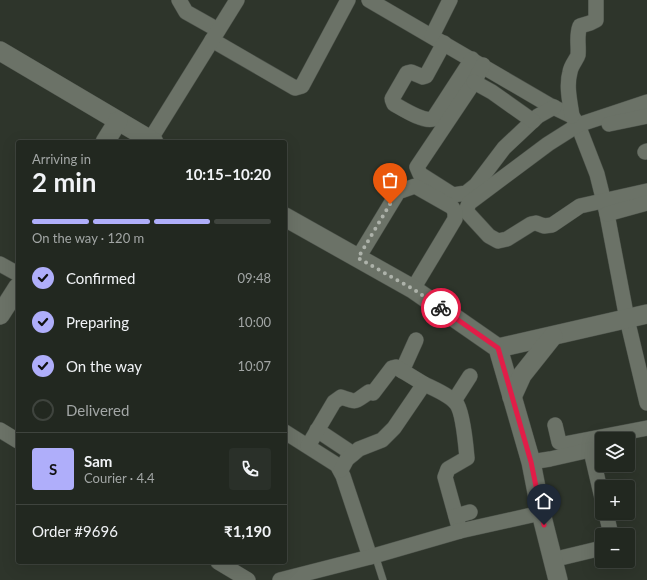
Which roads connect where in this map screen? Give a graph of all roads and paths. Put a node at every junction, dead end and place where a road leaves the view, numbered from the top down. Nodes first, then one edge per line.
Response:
1 (179, 0) edge
2 (348, 0) edge
3 (369, 0) edge
4 (450, 0) edge
5 (596, 0) edge
6 (234, 2) edge
7 (215, 35) junction
8 (438, 40) junction
9 (0, 51) edge
10 (478, 62) junction
11 (474, 82) junction
12 (647, 102) edge
13 (554, 107) junction
14 (647, 116) edge
15 (118, 121) junction
16 (533, 121) junction
17 (575, 121) junction
18 (609, 124) dead end
19 (106, 140) edge
20 (150, 140) edge
21 (153, 140) edge
22 (647, 191) edge
23 (647, 203) edge
24 (605, 208) junction
25 (287, 217) edge
26 (358, 258) junction
27 (413, 289) junction
28 (16, 290) edge
29 (647, 314) edge
30 (0, 315) edge
31 (627, 319) junction
32 (553, 336) junction
33 (416, 340) dead end
34 (498, 348) junction
35 (402, 371) junction
36 (470, 376) dead end
37 (424, 384) junction
38 (512, 397) junction
39 (454, 401) junction
40 (647, 401) edge
41 (555, 426) dead end
42 (647, 428) edge
43 (0, 430) edge
44 (317, 430) junction
45 (287, 433) edge
46 (16, 440) edge
47 (308, 446) junction
48 (553, 448) dead end
49 (353, 454) junction
50 (530, 458) junction
51 (341, 470) junction
52 (598, 480) edge
53 (541, 513) junction
54 (460, 531) junction
55 (595, 550) edge
56 (373, 556) junction
57 (552, 560) junction
58 (221, 564) edge
59 (248, 580) edge
60 (280, 580) edge
61 (383, 580) edge
62 (558, 580) edge

1 - 7 street
2 - 7 street
3 - 8 street
4 - 8 street
5 - 17 street
6 - 7 street
7 - 21 street
8 - 10 street
8 - 10 street
9 - 15 street
10 - 11 street
10 - 13 street
11 - 16 street
11 - 16 street
12 - 17 street
13 - 16 street
13 - 17 street
14 - 18 street
15 - 19 street
15 - 20 street
17 - 24 street
17 - 24 street
22 - 24 street
23 - 24 street
24 - 31 street
25 - 26 street
26 - 27 street
26 - 27 street
27 - 34 street
28 - 30 street
29 - 31 street
31 - 32 street
31 - 40 street
32 - 34 street
32 - 38 street
33 - 35 street
34 - 38 street
35 - 37 street
35 - 44 street
36 - 39 street
37 - 39 street
37 - 49 street
38 - 50 street
39 - 54 street
41 - 42 street
43 - 46 street
44 - 47 street
44 - 49 street
45 - 47 street
47 - 51 street
48 - 50 street
49 - 51 street
50 - 52 street
50 - 53 street
51 - 56 street
53 - 54 street
53 - 57 street
54 - 56 street
55 - 57 street
56 - 60 street
56 - 61 lane
57 - 62 street
58 - 59 street

